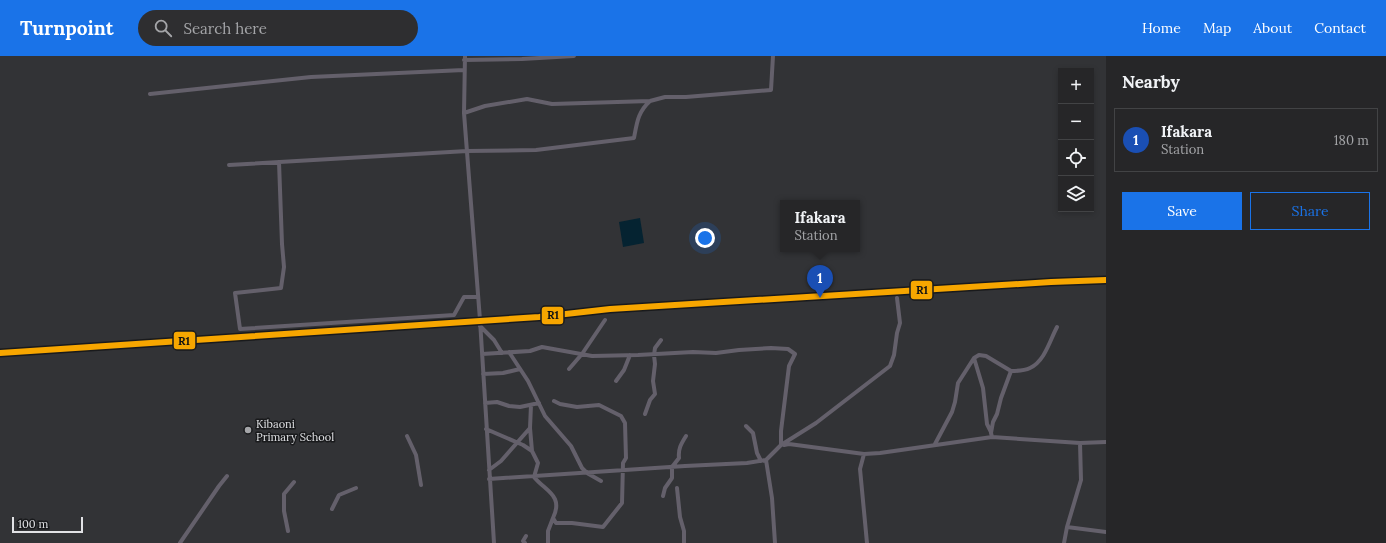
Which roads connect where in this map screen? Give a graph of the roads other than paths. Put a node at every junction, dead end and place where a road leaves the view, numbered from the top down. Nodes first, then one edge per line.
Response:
1 (574, 56) edge
2 (773, 56) edge
3 (464, 58) edge
4 (464, 70) junction
5 (150, 94) dead end
6 (650, 100) junction
7 (464, 113) junction
8 (467, 151) junction
9 (279, 162) junction
10 (229, 165) dead end
11 (478, 297) junction
12 (897, 298) dead end
13 (605, 320) dead end
14 (480, 326) junction
15 (1057, 326) dead end
16 (661, 340) dead end
17 (509, 352) junction
18 (502, 353) junction
19 (482, 354) junction
20 (582, 354) junction
21 (654, 354) junction
22 (630, 356) junction
23 (974, 358) junction
24 (520, 369) junction
25 (569, 369) dead end
26 (1011, 371) junction
27 (483, 374) junction
28 (616, 381) dead end
29 (554, 401) dead end
30 (539, 403) junction
31 (485, 404) junction
32 (531, 405) junction
33 (645, 414) dead end
34 (746, 426) dead end
35 (530, 428) junction
36 (486, 429) junction
37 (991, 435) junction
38 (407, 436) dead end
39 (686, 436) dead end
40 (517, 442) junction
41 (1106, 442) edge
42 (1080, 443) junction
43 (935, 444) junction
44 (781, 445) junction
45 (532, 451) junction
46 (864, 454) junction
47 (764, 460) junction
48 (672, 467) junction
49 (489, 470) junction
50 (623, 471) junction
51 (587, 474) junction
52 (227, 476) dead end
53 (534, 477) junction
54 (489, 479) junction
55 (601, 481) dead end
56 (294, 482) dead end
57 (421, 484) dead end
58 (356, 488) dead end
59 (677, 488) dead end
60 (663, 496) dead end
61 (332, 509) dead end
62 (553, 518) junction
63 (1067, 527) junction
64 (288, 532) dead end
65 (1106, 532) edge
66 (526, 536) dead end
67 (180, 543) edge
68 (494, 543) edge
69 (525, 543) edge
70 (548, 543) edge
71 (684, 543) edge
72 (775, 543) edge
73 (867, 543) edge
74 (1064, 543) edge

1 - 3 street
2 - 6 street
3 - 4 street
4 - 5 street
4 - 7 street
6 - 7 street
6 - 8 street
7 - 8 street
8 - 9 street
8 - 11 street
9 - 10 street
9 - 11 street
11 - 14 street
12 - 44 street
13 - 20 street
14 - 18 street
14 - 19 street
15 - 26 street
16 - 21 street
17 - 18 street
17 - 20 street
17 - 24 street
18 - 19 street
19 - 27 street
20 - 22 street
20 - 25 street
21 - 22 street
21 - 33 street
21 - 44 street
22 - 28 street
23 - 26 street
23 - 37 street
23 - 43 street
24 - 27 street
24 - 30 street
26 - 37 street
27 - 31 street
29 - 50 street
30 - 32 street
30 - 51 street
31 - 32 street
31 - 36 street
32 - 35 street
34 - 47 street
35 - 40 street
35 - 45 street
36 - 40 street
36 - 49 street
37 - 42 street
37 - 43 street
38 - 57 street
39 - 48 street
40 - 45 street
40 - 49 street
41 - 42 street
42 - 63 street
43 - 46 street
44 - 46 street
44 - 47 street
45 - 53 street
46 - 73 street
47 - 48 street
47 - 72 street
48 - 50 street
48 - 60 street
49 - 54 street
50 - 51 street
50 - 62 street
51 - 53 street
51 - 55 street
52 - 67 street
53 - 54 street
53 - 62 street
54 - 68 street
56 - 64 street
58 - 61 street
59 - 71 street
62 - 70 street
63 - 65 street
63 - 74 street
66 - 69 street

